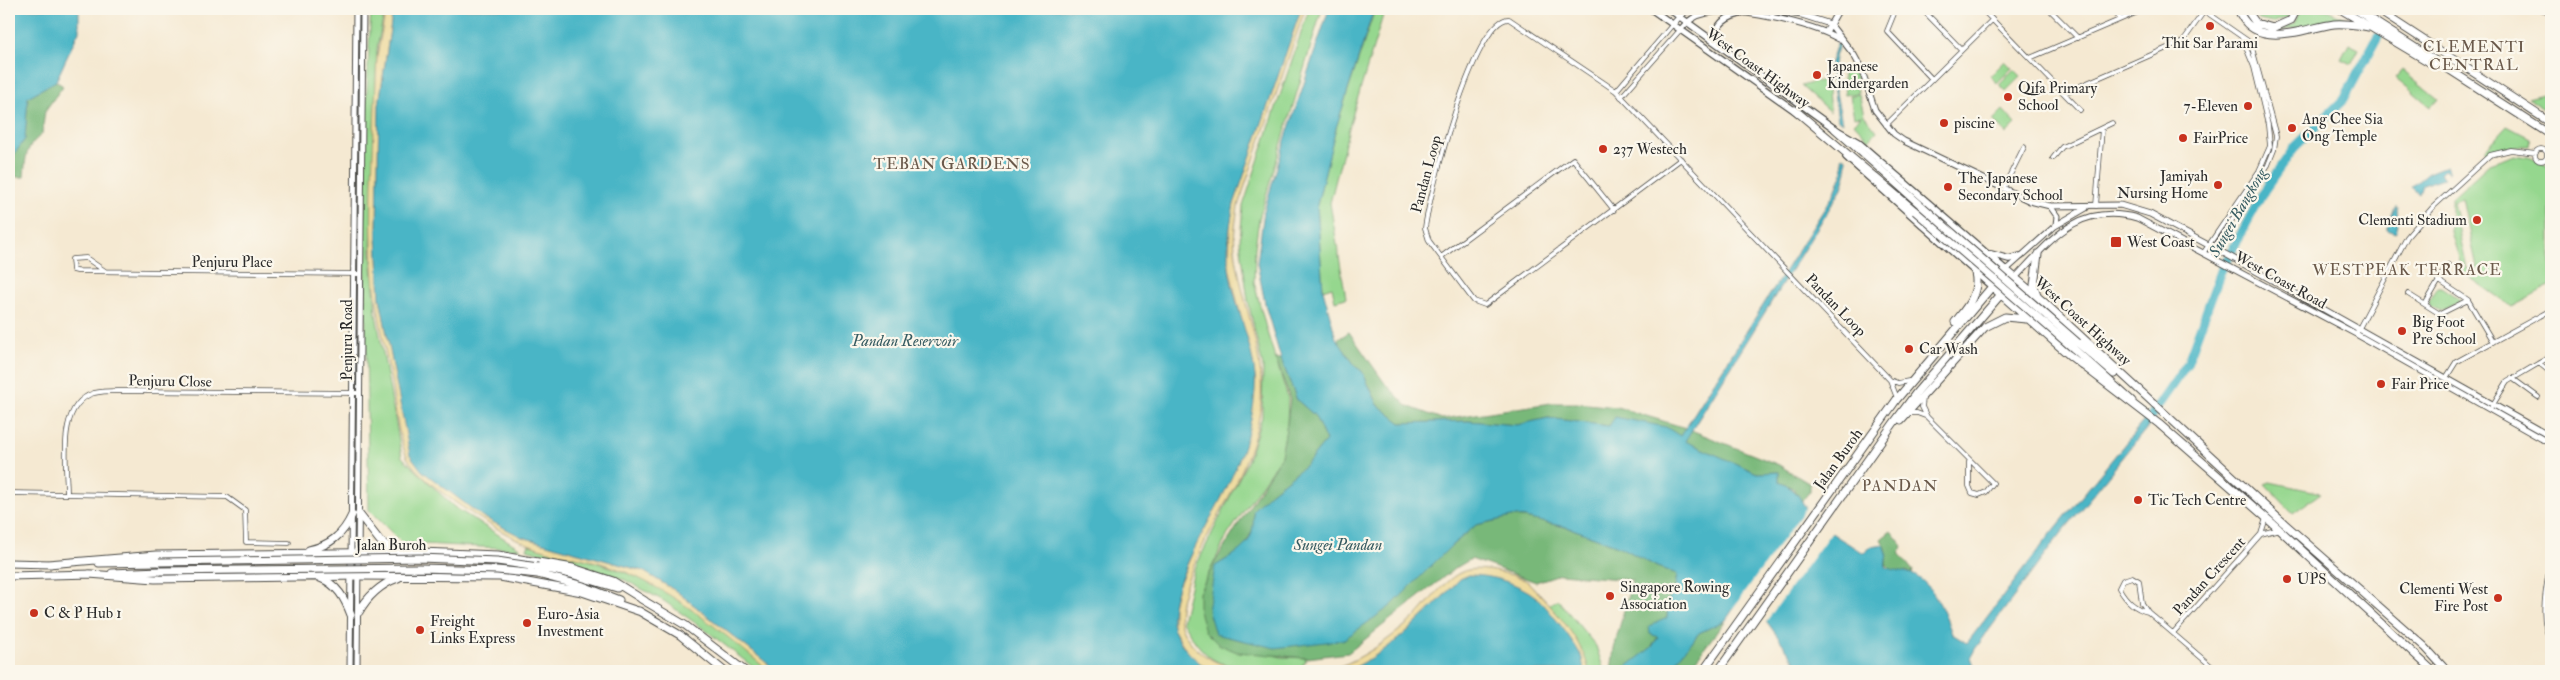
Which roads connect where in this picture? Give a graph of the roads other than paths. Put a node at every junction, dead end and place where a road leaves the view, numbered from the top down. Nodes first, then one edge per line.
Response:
1 (356, 9) edge
2 (362, 9) edge
3 (1651, 9) edge
4 (1670, 9) edge
5 (1692, 9) edge
6 (1753, 9) edge
7 (1839, 9) edge
8 (1896, 9) edge
9 (1922, 9) edge
10 (1982, 9) edge
11 (2049, 9) edge
12 (2112, 9) edge
13 (2145, 9) edge
14 (2238, 9) edge
15 (2246, 9) edge
16 (2297, 9) edge
17 (2340, 9) edge
18 (2355, 9) edge
19 (2376, 9) edge
20 (2380, 9) edge
21 (2541, 9) edge
22 (2203, 10) edge
23 (1738, 14) junction
24 (1680, 15) junction
25 (2551, 16) edge
26 (2121, 19) junction
27 (1992, 20) junction
28 (1688, 21) junction
29 (2399, 23) junction
30 (1673, 24) junction
31 (1830, 24) junction
32 (2369, 27) junction
33 (1681, 29) junction
34 (1826, 32) junction
35 (2078, 38) junction
36 (1842, 40) junction
37 (1961, 49) junction
38 (1727, 51) junction
39 (2030, 58) junction
40 (2452, 72) junction
41 (1931, 78) junction
42 (1616, 91) junction
43 (2064, 94) junction
44 (1621, 96) junction
45 (1795, 110) junction
46 (2080, 110) dead end
47 (2112, 123) dead end
48 (2551, 123) edge
49 (1886, 125) junction
50 (2102, 128) junction
51 (1835, 129) junction
52 (2551, 135) edge
53 (2024, 147) dead end
54 (2536, 153) dead end
55 (2053, 158) dead end
56 (1681, 159) junction
57 (2003, 189) junction
58 (2050, 206) junction
59 (2089, 206) junction
60 (2096, 206) junction
61 (1614, 210) junction
62 (2056, 226) junction
63 (2211, 246) junction
64 (1984, 251) junction
65 (2038, 254) junction
66 (2207, 254) junction
67 (2021, 256) junction
68 (1440, 257) junction
69 (2448, 265) dead end
70 (2006, 270) junction
71 (105, 271) junction
72 (1974, 273) junction
73 (356, 274) junction
74 (2015, 278) junction
75 (2438, 280) junction
76 (1991, 286) junction
77 (2408, 294) dead end
78 (2001, 295) junction
79 (2038, 297) junction
80 (2468, 300) junction
81 (2426, 303) junction
82 (2551, 310) edge
83 (2328, 316) junction
84 (2029, 320) junction
85 (2356, 332) junction
86 (2493, 342) junction
87 (1942, 346) junction
88 (2076, 346) junction
89 (2551, 356) edge
90 (2416, 361) junction
91 (2539, 363) junction
92 (2414, 368) junction
93 (2551, 374) edge
94 (2446, 378) junction
95 (2512, 378) junction
96 (1914, 379) junction
97 (1890, 380) junction
98 (359, 393) junction
99 (1923, 393) junction
100 (352, 394) junction
101 (2538, 397) dead end
102 (1897, 399) junction
103 (2148, 400) junction
104 (2493, 404) junction
105 (2135, 405) junction
106 (2489, 410) junction
107 (1907, 414) junction
108 (1927, 417) junction
109 (1893, 424) junction
110 (2551, 437) edge
111 (2551, 444) edge
112 (1969, 462) junction
113 (9, 493) edge
114 (67, 494) junction
115 (356, 514) junction
116 (2266, 518) junction
117 (2279, 529) junction
118 (2262, 534) junction
119 (289, 543) dead end
120 (296, 552) junction
121 (355, 553) junction
122 (400, 553) junction
123 (2551, 559) edge
124 (9, 563) edge
125 (48, 564) junction
126 (538, 570) junction
127 (89, 574) junction
128 (9, 576) edge
129 (356, 576) junction
130 (405, 576) junction
131 (317, 577) junction
132 (2551, 580) edge
133 (2357, 587) junction
134 (2548, 587) junction
135 (2351, 594) junction
136 (645, 601) junction
137 (359, 612) junction
138 (642, 612) junction
139 (2148, 612) junction
140 (351, 615) junction
141 (2173, 633) junction
142 (2551, 642) edge
143 (350, 671) edge
144 (357, 671) edge
145 (724, 671) edge
146 (745, 671) edge
147 (1703, 671) edge
148 (1718, 671) edge
149 (2217, 671) edge
150 (2433, 671) edge
151 (2447, 671) edge

1 - 73 main road, Penjuru Road
2 - 73 main road, Penjuru Road
3 - 30 main road
4 - 24 main road
5 - 24 main road
6 - 31 main road
7 - 31 main road
8 - 41 street
9 - 37 street
10 - 27 street
11 - 35 street
12 - 26 street
13 - 26 street
14 - 32 highway
15 - 16 highway
17 - 32 highway
18 - 40 highway
19 - 29 highway
20 - 29 highway
21 - 25 street
22 - 43 street
22 - 63 street
23 - 28 main road, West Coast Road
23 - 34 main road, West Coast Road
23 - 38 main road
24 - 28 main road, West Coast Highway
24 - 30 main road
26 - 35 street
27 - 37 street
27 - 39 street
28 - 33 main road
28 - 38 main road, West Coast Highway
29 - 48 highway
30 - 33 main road, West Coast Highway
30 - 42 street
31 - 34 main road
31 - 36 main road, West Coast Road
32 - 40 highway
33 - 44 street
33 - 45 main road, West Coast Highway
34 - 36 main road, West Coast Road
35 - 39 street
36 - 49 main road, West Coast Road
37 - 41 street
38 - 51 main road, West Coast Highway
39 - 43 street
40 - 52 highway
41 - 49 street
42 - 44 street, Pandan Loop
42 - 68 street, Pandan Loop
43 - 46 street
44 - 56 street, Pandan Loop
45 - 72 main road, West Coast Highway
45 - 88 highway, bridge
47 - 50 street
49 - 57 main road, West Coast Road
50 - 55 street
50 - 60 street
51 - 64 main road, West Coast Highway
51 - 88 highway, bridge
53 - 57 street
54 - 85 street
56 - 61 street, Pandan Loop
56 - 97 street, Pandan Loop
57 - 58 main road, West Coast Road
58 - 59 main road, West Coast Road
58 - 62 main road
59 - 60 main road, West Coast Road
59 - 62 main road
60 - 63 main road, West Coast Road
61 - 68 street, Pandan Loop
61 - 68 street
62 - 67 main road
63 - 66 street
63 - 83 main road, West Coast Road
64 - 67 main road
64 - 70 main road, West Coast Highway
65 - 66 main road, West Coast Road
65 - 74 main road, West Coast Road
65 - 79 highway
66 - 83 main road, West Coast Road
67 - 70 main road
69 - 75 street
70 - 74 highway, West Coast Highway
70 - 76 highway, Jalan Buroh
71 - 71 street, Penjuru Place
71 - 73 street, Penjuru Place
72 - 76 main road, West Coast Highway
72 - 87 highway
73 - 98 main road, Penjuru Road
73 - 100 main road, Penjuru Road
74 - 78 highway, Jalan Buroh
74 - 79 highway, West Coast Highway
75 - 80 street
75 - 81 street
76 - 78 highway, West Coast Highway
76 - 87 highway, Jalan Buroh
77 - 81 street
78 - 84 highway, West Coast Highway
78 - 109 highway, Jalan Buroh
79 - 103 highway, West Coast Highway
80 - 81 street
80 - 86 street
82 - 86 street
83 - 85 main road, West Coast Road
84 - 99 highway
84 - 105 highway, West Coast Highway
85 - 90 main road, West Coast Road
85 - 92 main road, West Coast Road
86 - 94 street
87 - 96 highway, Jalan Buroh
88 - 103 highway
88 - 105 highway
89 - 91 street
90 - 92 main road
90 - 94 main road, West Coast Road
91 - 93 street
91 - 95 street
92 - 106 main road, West Coast Road
94 - 104 main road, West Coast Road
95 - 101 street
95 - 104 street
96 - 97 street
96 - 102 highway, Jalan Buroh
97 - 102 street, Pandan Loop
98 - 100 street, Penjuru Close
98 - 115 main road, Penjuru Road
99 - 107 highway
99 - 108 street
100 - 114 street, Penjuru Close
100 - 115 main road, Penjuru Road
102 - 147 highway, Jalan Buroh
103 - 133 highway, West Coast Highway
104 - 106 street
104 - 110 main road, West Coast Road
105 - 116 highway, West Coast Highway
106 - 111 main road, West Coast Road
107 - 108 street
107 - 109 highway
108 - 112 street
109 - 148 highway, Jalan Buroh
112 - 112 street
113 - 114 street
114 - 119 street
115 - 120 highway
115 - 121 main road, Penjuru Road
115 - 122 highway
116 - 117 highway, West Coast Highway
116 - 118 street, Pandan Crescent
117 - 118 street, Pandan Crescent
117 - 135 highway, West Coast Highway
118 - 141 street, Pandan Crescent
120 - 121 highway
120 - 125 highway
121 - 122 highway
121 - 129 main road, Penjuru Road
122 - 136 highway
123 - 134 street
124 - 125 highway, Jalan Buroh
125 - 126 highway, Jalan Buroh, bridge
126 - 127 highway, Jalan Buroh, bridge
126 - 136 highway, Jalan Buroh
126 - 138 highway, Jalan Buroh
127 - 128 highway, Jalan Buroh
127 - 131 highway
129 - 130 highway
129 - 131 highway
129 - 137 main road, Penjuru Road
129 - 140 main road, Penjuru Road
130 - 137 highway
130 - 138 highway
131 - 140 highway
132 - 134 street
133 - 135 highway
133 - 151 highway, West Coast Highway
134 - 142 street
135 - 150 highway, West Coast Highway
136 - 146 highway, Jalan Buroh
137 - 144 main road, Penjuru Road
138 - 145 highway, Jalan Buroh
139 - 139 street, Pandan Crescent
139 - 141 street, Pandan Crescent
140 - 143 main road, Penjuru Road
141 - 149 street, Pandan Crescent

